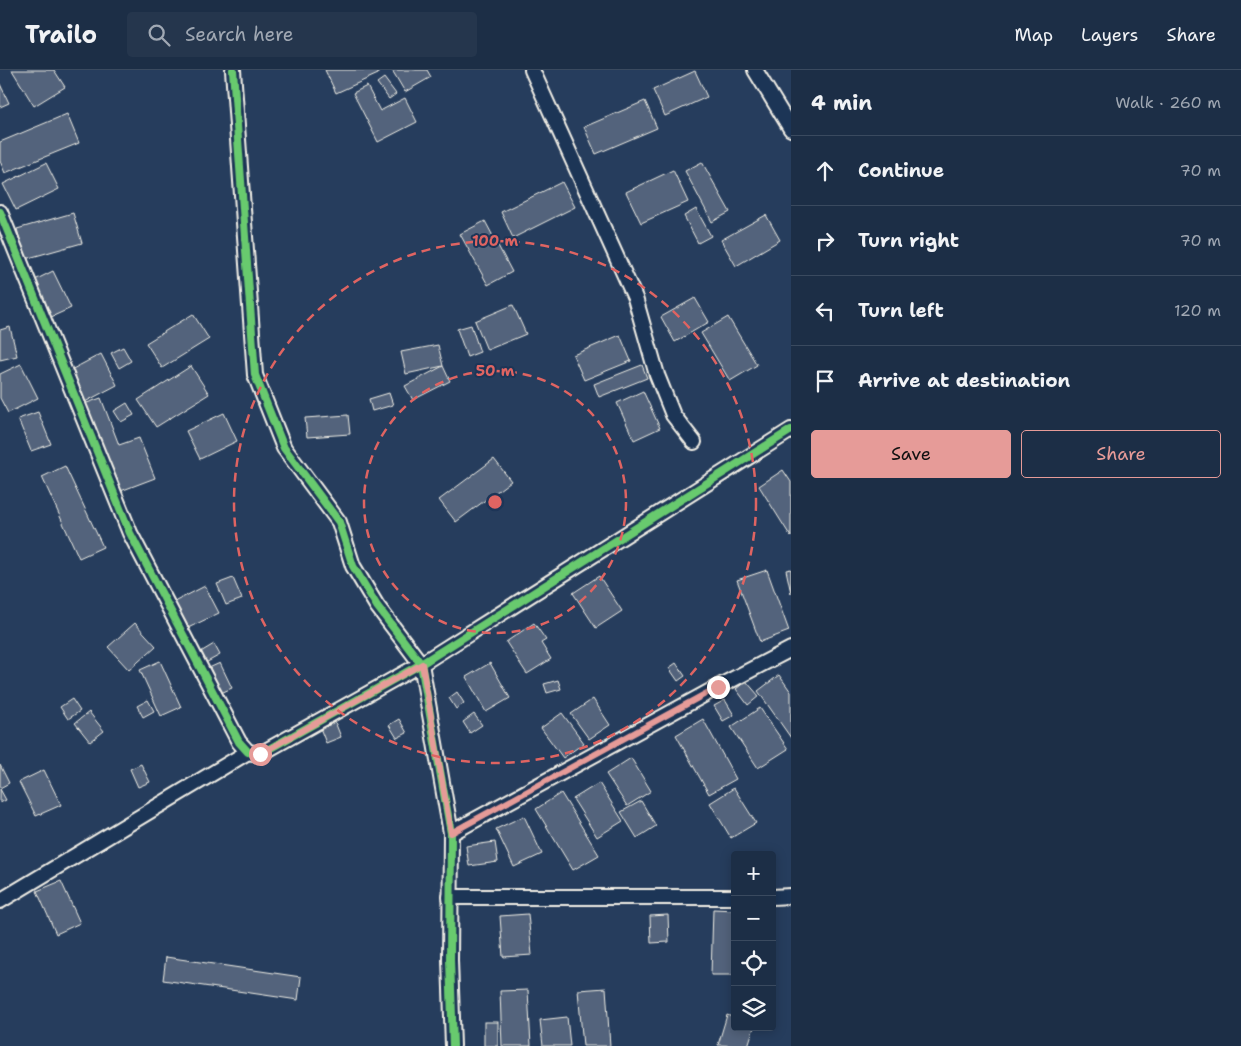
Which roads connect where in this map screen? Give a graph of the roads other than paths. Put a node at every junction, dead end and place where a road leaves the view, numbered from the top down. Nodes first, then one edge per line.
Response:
1 (233, 70) edge
2 (532, 70) edge
3 (755, 70) edge
4 (791, 129) edge
5 (0, 212) edge
6 (791, 430) edge
7 (694, 442) dead end
8 (791, 649) edge
9 (422, 664) junction
10 (248, 752) junction
11 (451, 833) junction
12 (776, 896) edge
13 (791, 896) edge
14 (450, 897) junction
15 (731, 897) edge
16 (0, 901) edge
17 (453, 1046) edge

1 - 9 street
2 - 7 street
3 - 4 street
5 - 10 street
6 - 9 street
8 - 11 street
9 - 10 street
9 - 11 street
10 - 16 street
11 - 14 street
12 - 13 street
14 - 15 street
14 - 17 street

